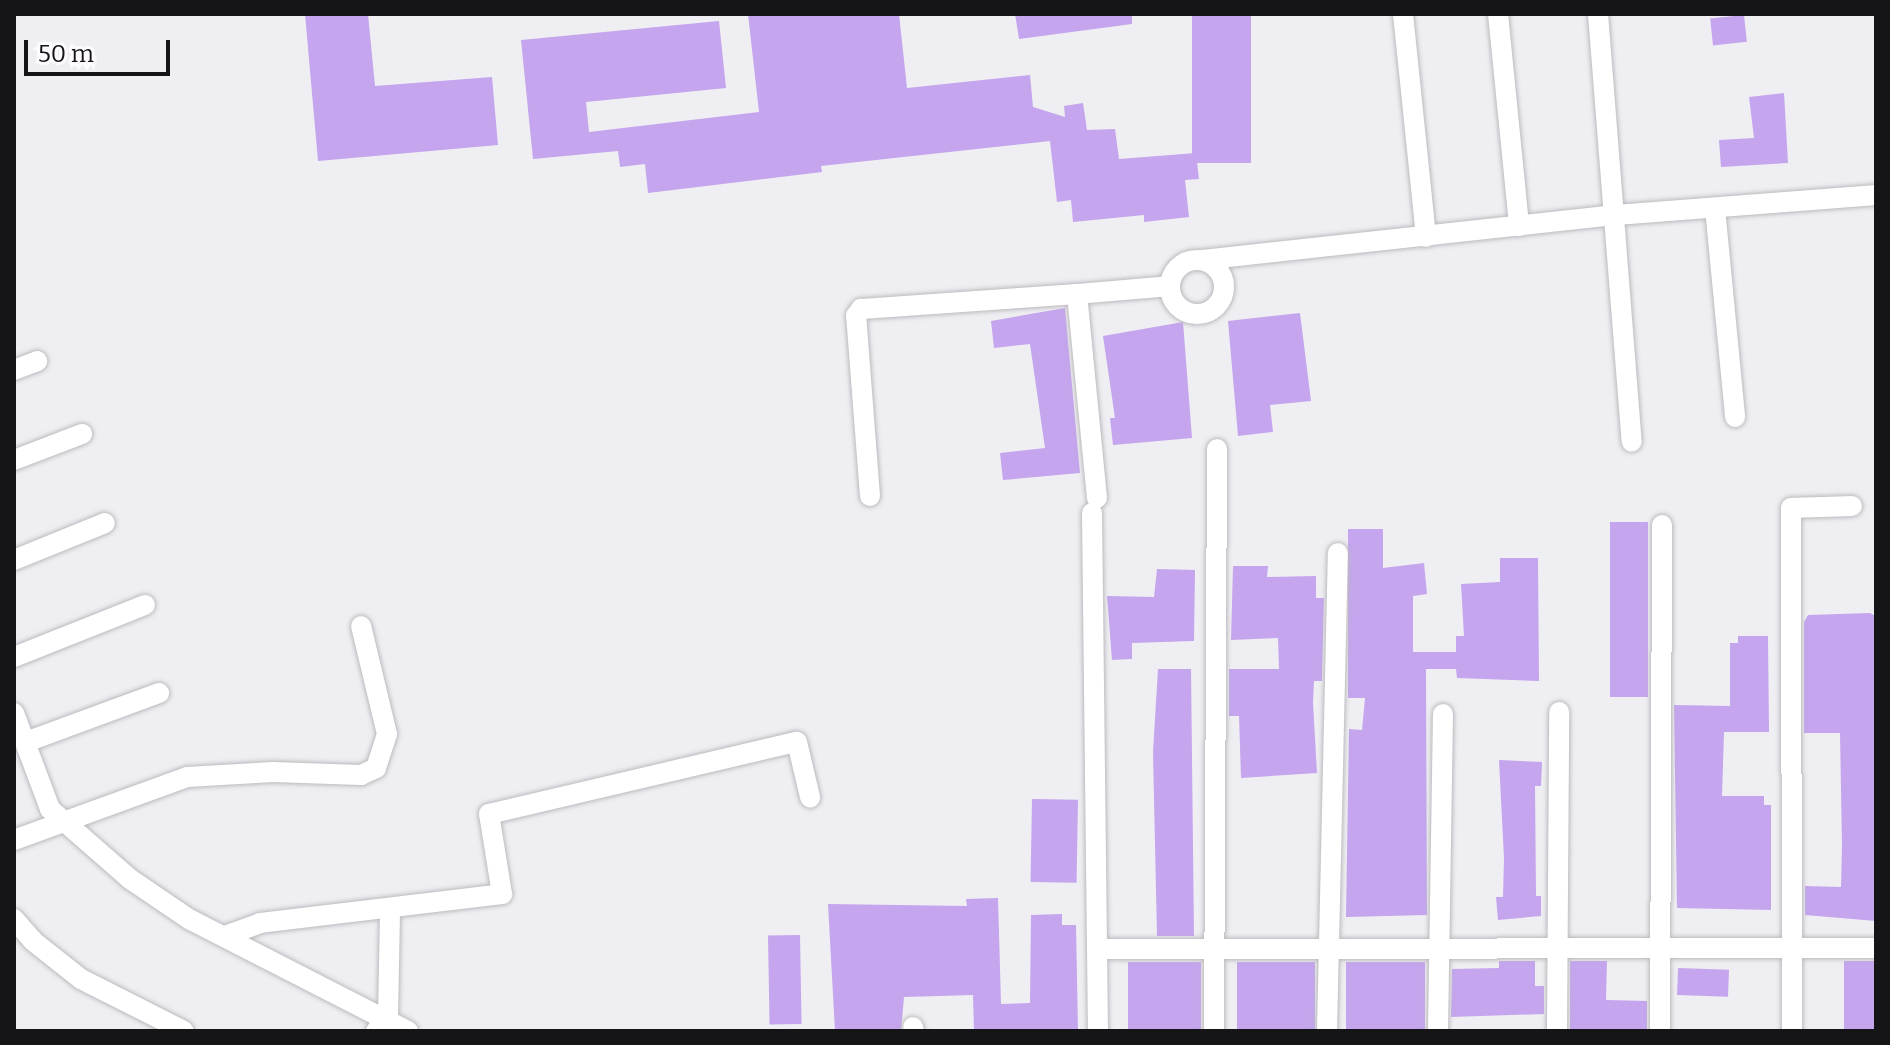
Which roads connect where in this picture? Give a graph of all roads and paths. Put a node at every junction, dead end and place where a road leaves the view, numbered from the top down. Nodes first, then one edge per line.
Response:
1 (1403, 14) edge
2 (1498, 14) edge
3 (1598, 14) edge
4 (1876, 195) edge
5 (1715, 208) junction
6 (1616, 215) junction
7 (1519, 226) junction
8 (1426, 237) junction
9 (1201, 260) junction
10 (1170, 286) junction
11 (1077, 294) junction
12 (37, 361) dead end
13 (14, 370) edge
14 (1735, 417) dead end
15 (82, 434) dead end
16 (1632, 442) dead end
17 (1217, 449) dead end
18 (14, 460) edge
19 (870, 496) dead end
20 (1852, 506) dead end
21 (105, 523) dead end
22 (1662, 525) dead end
23 (1338, 553) dead end
24 (14, 560) edge
25 (145, 605) dead end
26 (361, 626) dead end
27 (14, 657) edge
28 (159, 693) dead end
29 (1559, 712) dead end
30 (14, 713) edge
31 (1443, 714) dead end
32 (26, 742) junction
33 (810, 797) dead end
34 (60, 820) junction
35 (14, 840) edge
36 (390, 909) junction
37 (14, 919) edge
38 (225, 936) junction
39 (1214, 948) junction
40 (1327, 948) junction
41 (1558, 948) junction
42 (1791, 948) junction
43 (1876, 948) edge
44 (1098, 949) junction
45 (1439, 949) junction
46 (1660, 950) junction
47 (382, 1024) edge
48 (184, 1031) edge
49 (408, 1031) edge
50 (1098, 1031) edge
51 (1214, 1031) edge
52 (1327, 1031) edge
53 (1438, 1031) edge
54 (1557, 1031) edge
55 (1660, 1031) edge
56 (1792, 1031) edge

1 - 8 street
2 - 7 street
3 - 6 street
4 - 5 street
5 - 6 street
5 - 14 street
6 - 7 street
6 - 16 street
7 - 8 street
8 - 9 street
9 - 10 street
9 - 10 street
10 - 11 street
11 - 19 street
11 - 44 street
12 - 13 street
15 - 18 street
17 - 39 street
20 - 42 street
21 - 24 street
22 - 46 street
23 - 40 street
25 - 27 street
26 - 34 street
28 - 32 street
29 - 41 street
30 - 32 street
31 - 45 street
32 - 34 street
33 - 36 street
34 - 35 street
34 - 38 street
36 - 38 street
36 - 47 street
37 - 48 street
38 - 47 street
39 - 40 street
39 - 44 street
39 - 51 street
40 - 45 street
40 - 52 street
41 - 45 street
41 - 46 street
41 - 54 street
42 - 43 street
42 - 46 street
42 - 56 street
44 - 50 street
45 - 53 street
46 - 55 street
47 - 49 street

